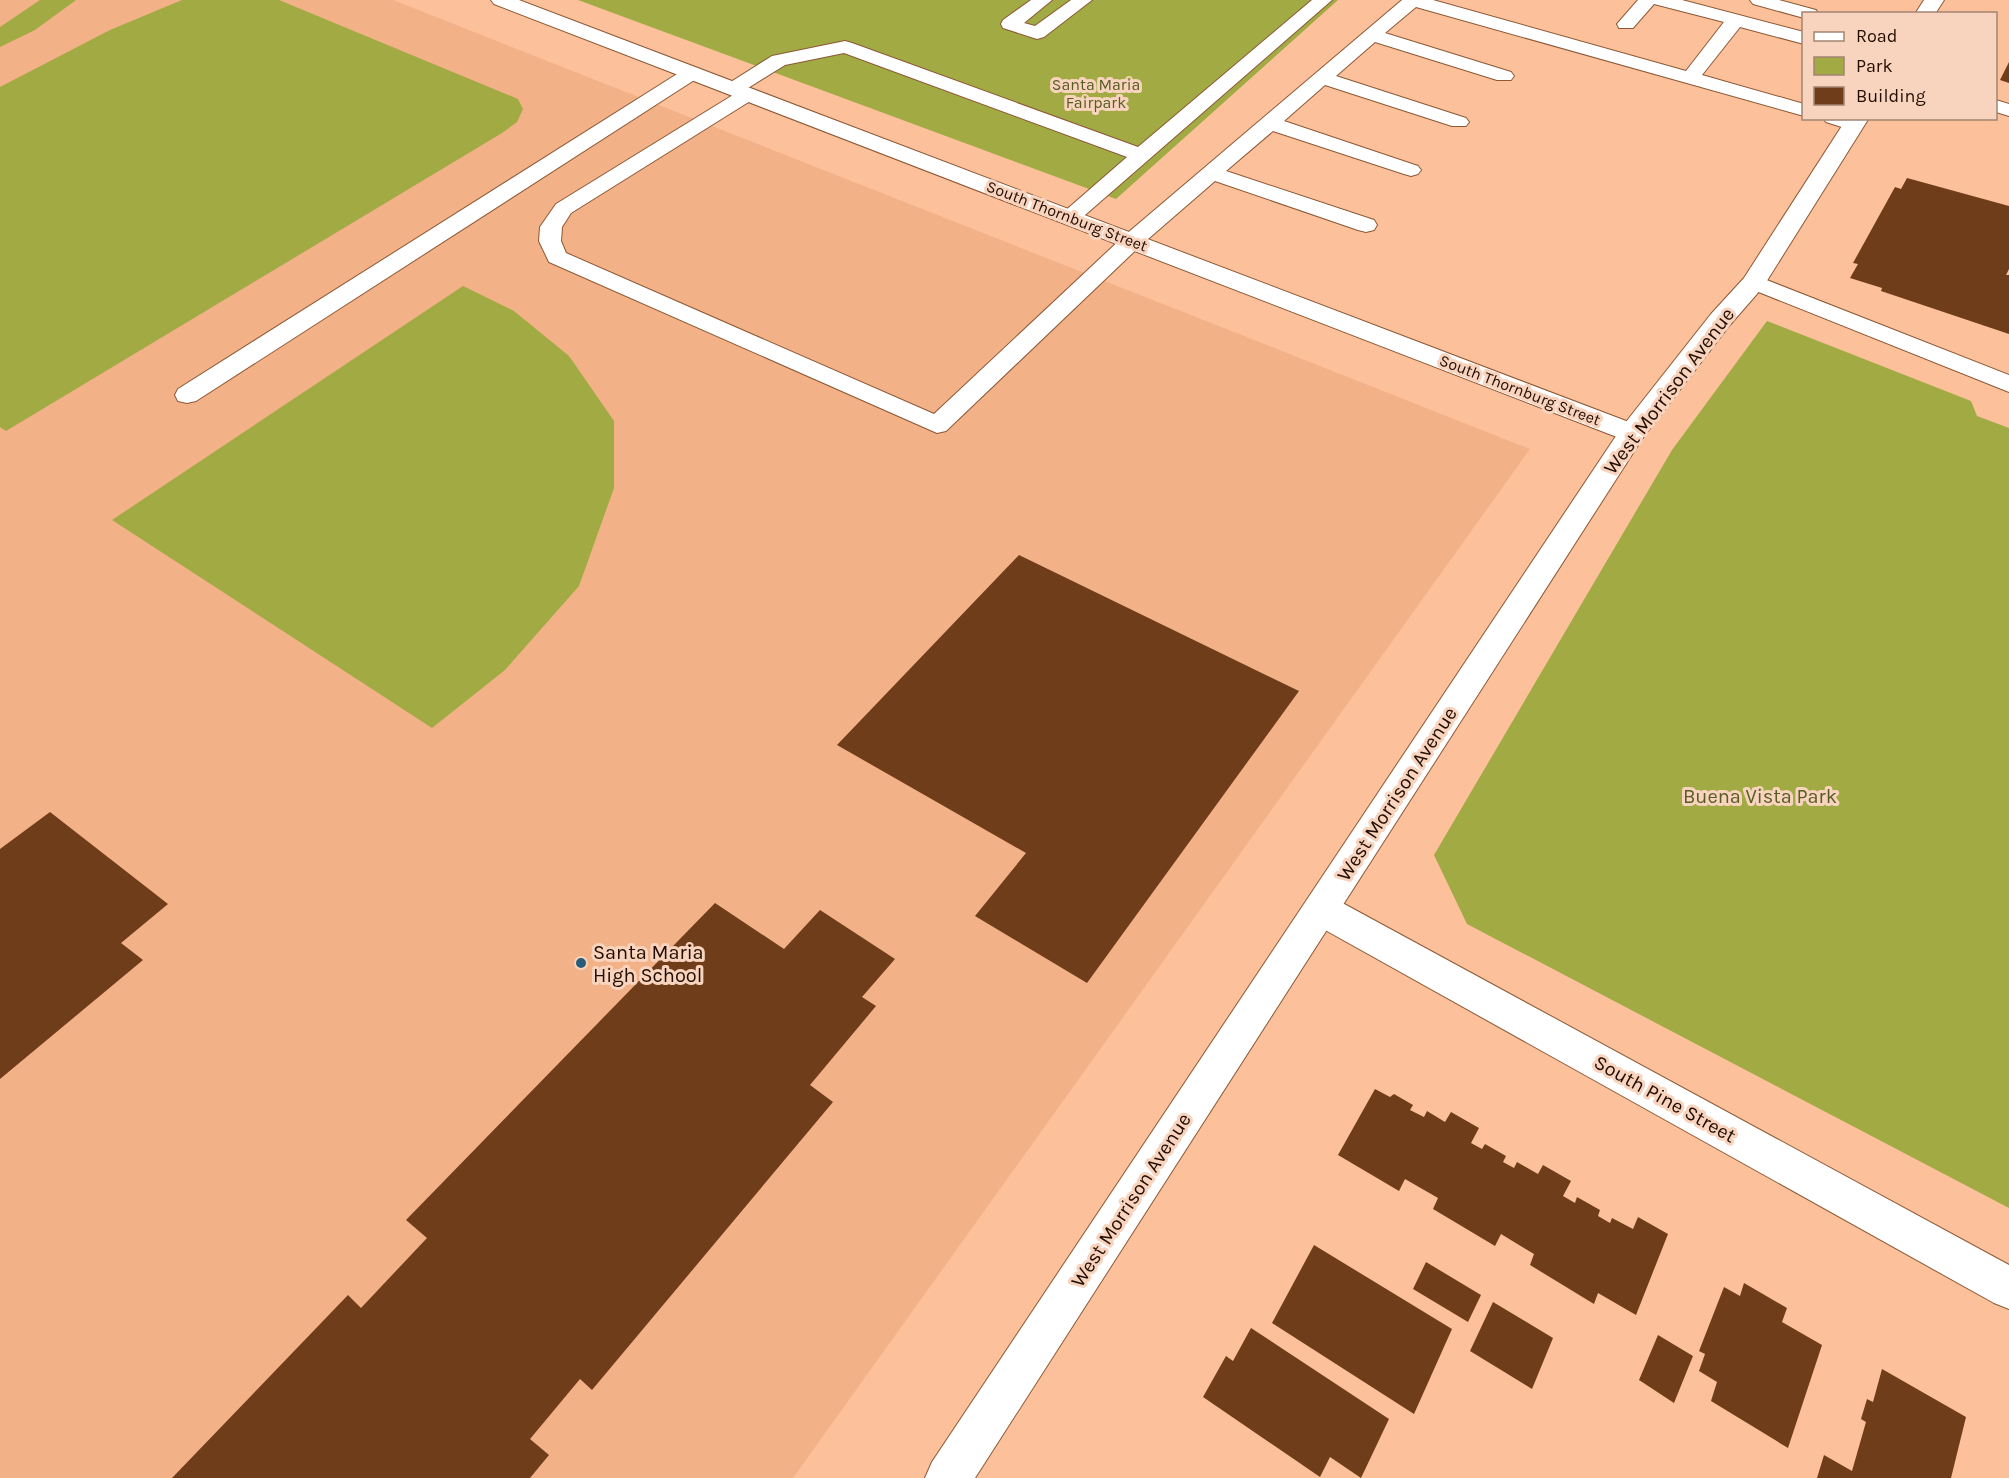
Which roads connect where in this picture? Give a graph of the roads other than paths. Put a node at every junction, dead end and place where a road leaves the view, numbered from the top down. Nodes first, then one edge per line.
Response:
1 (501, 0) edge
2 (1013, 0) edge
3 (1083, 0) edge
4 (1323, 0) edge
5 (1413, 0) edge
6 (1648, 0) edge
7 (1661, 0) edge
8 (1759, 0) edge
9 (1037, 4) edge
10 (1802, 12) edge
11 (1736, 20) junction
12 (1626, 24) dead end
13 (1371, 35) junction
14 (1802, 38) edge
15 (692, 73) junction
16 (1504, 76) dead end
17 (1323, 78) junction
18 (1690, 78) junction
19 (740, 91) junction
20 (1802, 110) edge
21 (1849, 121) edge
22 (1460, 122) dead end
23 (1270, 123) junction
24 (596, 134) junction
25 (631, 148) junction
26 (1141, 155) junction
27 (1411, 170) dead end
28 (1212, 173) junction
29 (1069, 217) junction
30 (1366, 225) dead end
31 (1132, 241) junction
32 (1754, 282) junction
33 (2009, 384) edge
34 (187, 395) dead end
35 (1632, 433) junction
36 (1322, 910) junction
37 (2009, 1288) edge
38 (948, 1478) edge

1 - 15 street, South Thornburg Street
2 - 9 lane
3 - 9 lane
4 - 26 lane
5 - 13 lane
5 - 18 lane
6 - 12 lane
7 - 11 lane
8 - 10 lane
11 - 14 lane
11 - 18 lane
13 - 16 lane
13 - 17 lane
15 - 19 street, South Thornburg Street
15 - 24 lane
17 - 22 lane
17 - 23 lane
18 - 20 lane
19 - 25 lane
19 - 26 lane
19 - 29 street, South Thornburg Street
21 - 32 street, West Morrison Avenue
23 - 27 lane
23 - 28 lane
24 - 25 lane
24 - 34 lane
25 - 31 lane
26 - 29 lane
28 - 30 lane
28 - 31 lane
29 - 31 street, South Thornburg Street
31 - 35 street, South Thornburg Street
32 - 33 lane
32 - 35 street, West Morrison Avenue
35 - 36 street, West Morrison Avenue
36 - 37 street, South Pine Street
36 - 38 street, West Morrison Avenue

